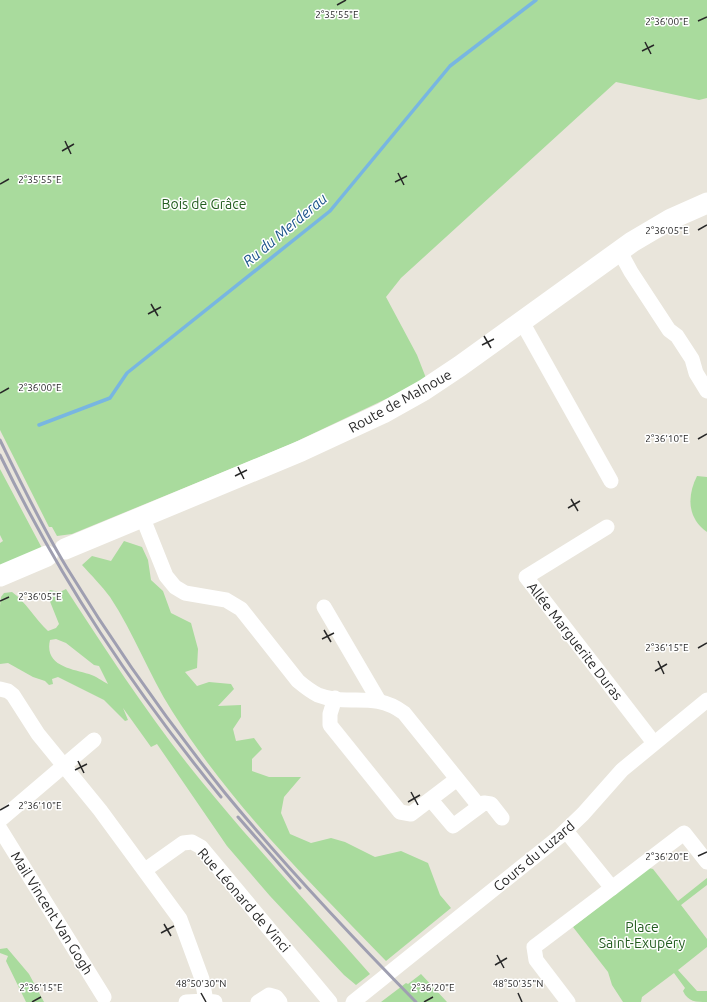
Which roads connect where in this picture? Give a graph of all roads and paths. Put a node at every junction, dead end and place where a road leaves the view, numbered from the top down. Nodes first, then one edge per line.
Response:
1 (707, 203) edge
2 (619, 250) junction
3 (522, 322) junction
4 (707, 391) edge
5 (611, 481) dead end
6 (142, 516) junction
7 (607, 527) dead end
8 (0, 576) edge
9 (324, 607) dead end
10 (0, 689) edge
11 (335, 698) junction
12 (707, 700) edge
13 (379, 701) junction
14 (94, 740) dead end
15 (654, 743) junction
16 (64, 766) junction
17 (457, 778) junction
18 (431, 800) junction
19 (479, 806) junction
20 (502, 818) dead end
21 (0, 820) edge
22 (0, 829) edge
23 (566, 831) junction
24 (707, 862) edge
25 (145, 870) junction
26 (612, 888) junction
27 (104, 997) dead end
28 (210, 1001) edge
29 (186, 1002) edge
30 (258, 1002) edge
31 (280, 1002) edge
32 (330, 1002) edge
33 (353, 1002) edge
34 (568, 1002) edge

1 - 2 main road, Route de Malnoue
2 - 3 main road, Route de Malnoue
2 - 4 street
3 - 5 street
3 - 6 main road, Route de Malnoue
6 - 8 main road, Route de Malnoue
6 - 11 street
7 - 15 street, Allée Marguerite Duras
9 - 13 street
10 - 16 street
11 - 13 street
11 - 18 street
12 - 15 street, Cours du Luzard
13 - 17 street
14 - 16 street
15 - 23 street, Cours du Luzard
16 - 21 street
16 - 25 street
17 - 18 street
17 - 19 street
18 - 19 street
19 - 20 street
22 - 27 street, Mail Vincent Van Gogh
23 - 26 street
23 - 33 street, Cours du Luzard
24 - 26 street
25 - 28 street
25 - 32 street, Rue Léonard de Vinci
26 - 34 street
28 - 29 street
30 - 31 street

